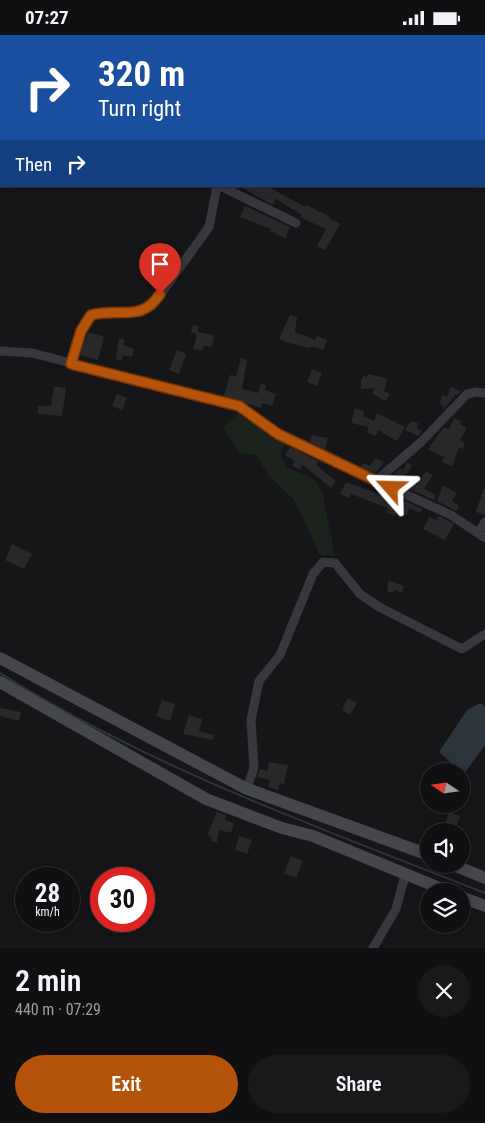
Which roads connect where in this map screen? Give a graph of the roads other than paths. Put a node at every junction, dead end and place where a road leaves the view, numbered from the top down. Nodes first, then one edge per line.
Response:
1 (218, 187) edge
2 (220, 187) edge
3 (296, 223) dead end
4 (0, 351) edge
5 (71, 364) junction
6 (485, 393) edge
7 (376, 481) junction
8 (485, 522) edge
9 (482, 536) edge
10 (485, 634) edge
11 (0, 658) edge
12 (0, 682) edge
13 (247, 788) junction
14 (420, 852) edge
15 (470, 872) edge
16 (405, 875) junction
17 (485, 878) edge
18 (426, 883) edge
19 (470, 900) edge
20 (485, 906) edge
21 (373, 948) edge

1 - 5 street
2 - 3 street
4 - 5 street
5 - 7 street
6 - 7 street
7 - 9 street
8 - 9 street
10 - 13 street
11 - 13 main road
12 - 16 main road
13 - 14 main road
15 - 17 main road
16 - 18 main road
16 - 21 street
19 - 20 main road

